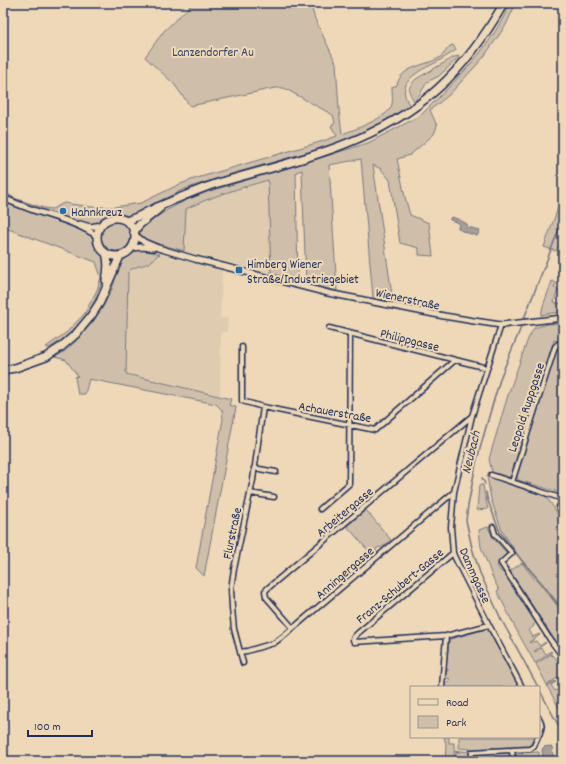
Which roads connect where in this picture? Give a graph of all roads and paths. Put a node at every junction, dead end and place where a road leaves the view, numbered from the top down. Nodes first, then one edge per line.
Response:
1 (504, 3) edge
2 (3, 198) edge
3 (164, 205) junction
4 (66, 221) junction
5 (126, 221) junction
6 (101, 225) junction
7 (135, 234) junction
8 (97, 236) junction
9 (132, 248) junction
10 (158, 248) junction
11 (106, 253) junction
12 (120, 256) junction
13 (105, 288) junction
14 (563, 318) edge
15 (501, 325) junction
16 (329, 328) dead end
17 (350, 334) junction
18 (563, 345) edge
19 (242, 347) dead end
20 (455, 360) junction
21 (487, 368) junction
22 (3, 370) edge
23 (263, 407) junction
24 (472, 416) junction
25 (349, 425) junction
26 (254, 468) junction
27 (276, 472) dead end
28 (491, 475) dead end
29 (512, 482) junction
30 (454, 492) junction
31 (250, 493) junction
32 (274, 497) dead end
33 (563, 499) edge
34 (320, 509) dead end
35 (563, 513) edge
36 (493, 527) dead end
37 (453, 553) junction
38 (489, 625) junction
39 (293, 628) junction
40 (446, 636) junction
41 (240, 652) junction
42 (563, 657) edge
43 (243, 664) dead end
44 (442, 686) edge
45 (521, 686) edge
46 (540, 721) edge
47 (540, 732) edge
48 (537, 738) edge
49 (512, 750) junction
50 (471, 761) edge
51 (513, 761) edge

1 - 3 main road
2 - 4 street
3 - 5 main road
3 - 7 main road
4 - 6 street
4 - 8 street
5 - 6 main road
5 - 7 main road
6 - 8 main road
7 - 9 main road
7 - 10 street, Wienerstraße
8 - 11 main road
9 - 10 street, Wienerstraße
9 - 12 main road
10 - 15 street, Wienerstraße
11 - 12 main road
11 - 13 main road
12 - 13 main road
13 - 22 main road
14 - 15 street, Wienerstraße
15 - 21 street, Dammgasse
16 - 17 street, Philippgasse
17 - 20 street, Philippgasse
17 - 25 street
18 - 29 street, Leopold Ruppgasse
19 - 23 street, Achauerstraße
20 - 21 street, Philippgasse
20 - 25 street, Achauerstraße
21 - 24 street, Dammgasse
23 - 25 street, Achauerstraße
23 - 26 street, Flurstraße
24 - 30 street, Dammgasse
24 - 39 street, Arbeitergasse
25 - 34 street
26 - 27 street
26 - 31 street, Flurstraße
28 - 29 street
29 - 33 street
30 - 37 street, Dammgasse
30 - 39 street, Anningergasse
31 - 32 street
31 - 41 street, Flurstraße
33 - 35 street
36 - 42 street
37 - 38 street, Dammgasse
37 - 40 street, Franz-Schubert-Gasse
38 - 40 street
38 - 45 street, Dammgasse
39 - 41 street, Anningergasse
40 - 44 street
41 - 43 street, Flurstraße
46 - 47 street
48 - 49 street
49 - 50 street
49 - 51 street

